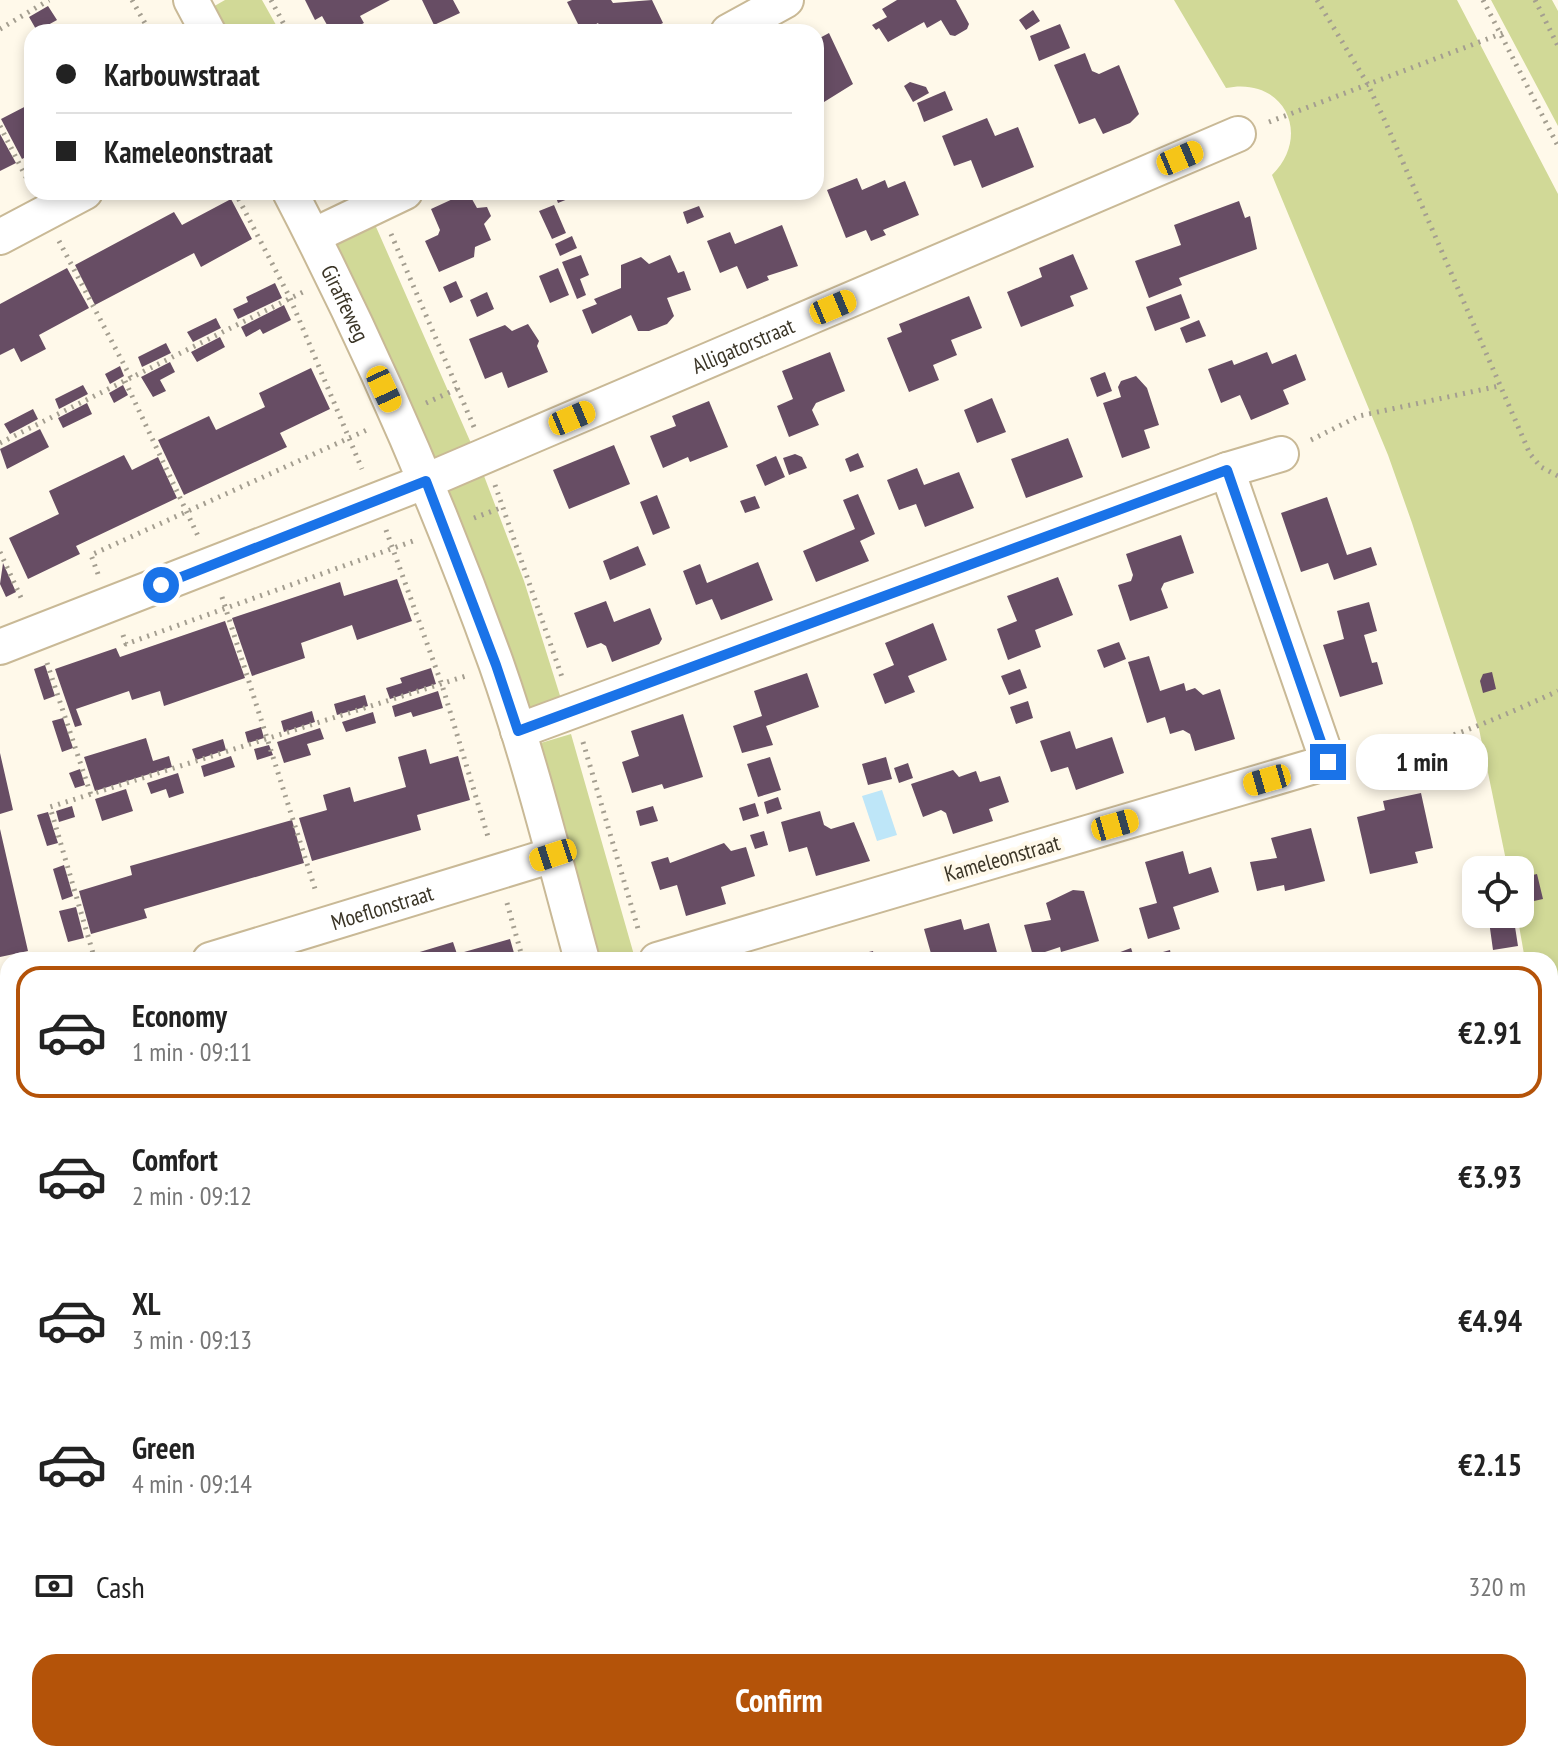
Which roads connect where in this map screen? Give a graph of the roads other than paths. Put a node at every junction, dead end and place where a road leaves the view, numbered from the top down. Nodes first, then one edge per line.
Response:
1 (786, 0) edge
2 (742, 24) edge
3 (1238, 134) road end
4 (294, 200) edge
5 (389, 200) edge
6 (38, 201) edge
7 (313, 236) junction
8 (0, 237) edge
9 (1281, 454) road end
10 (1227, 470) junction
11 (426, 481) junction
12 (0, 647) edge
13 (518, 731) junction
14 (553, 855) junction
15 (237, 952) edge
16 (580, 952) edge
17 (654, 952) edge

1 - 2 street
3 - 11 street, Alligatorstraat
4 - 7 street, Giraffeweg
5 - 7 street
6 - 8 street
7 - 11 street, Giraffeweg
9 - 10 street
10 - 13 street
10 - 17 street, Kameleonstraat
11 - 12 street, Alligatorstraat
11 - 13 street, Giraffeweg
13 - 14 street, Giraffeweg
14 - 15 street, Moeflonstraat
14 - 16 street, Giraffeweg

